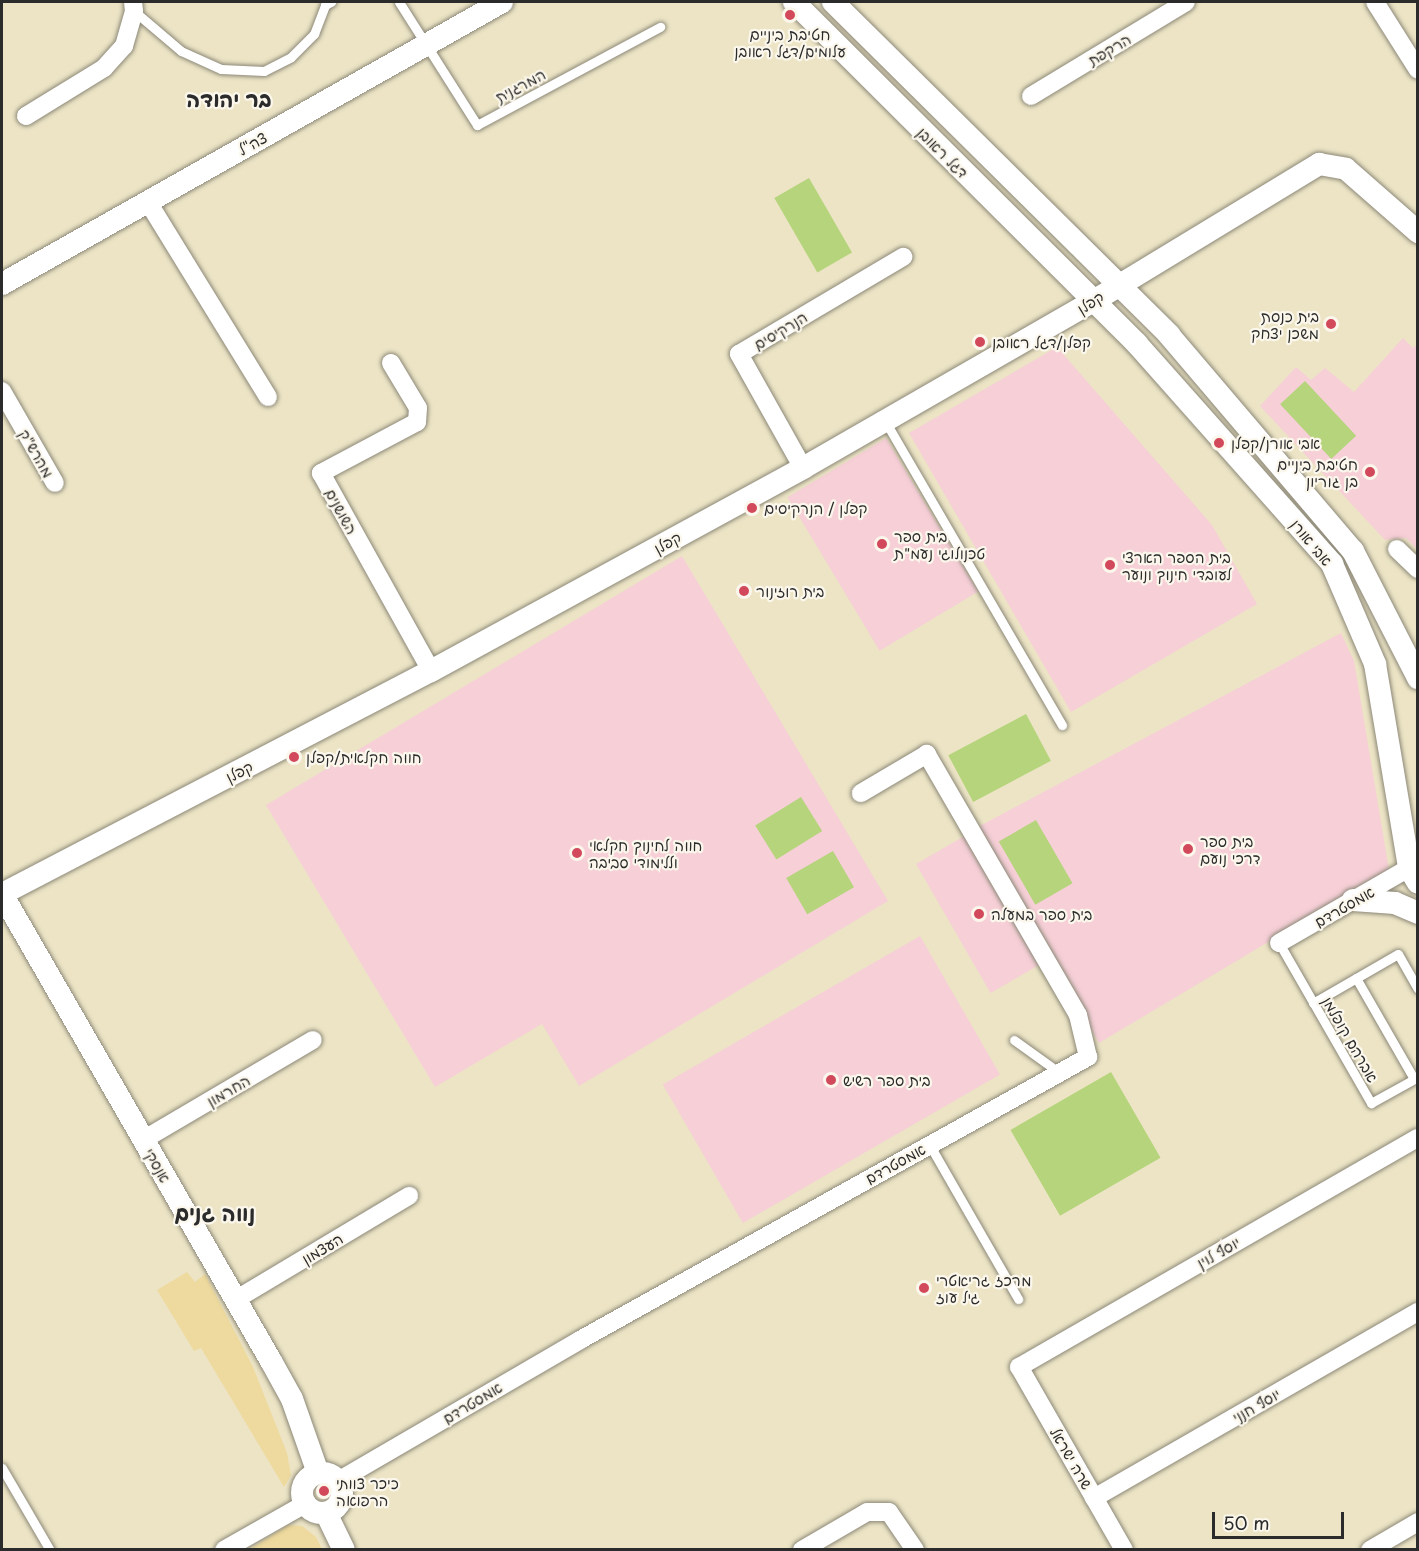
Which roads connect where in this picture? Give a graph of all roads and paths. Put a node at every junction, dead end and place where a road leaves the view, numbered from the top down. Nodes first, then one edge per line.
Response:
1 (331, 2) edge
2 (399, 2) edge
3 (500, 2) edge
4 (794, 2) edge
5 (833, 2) edge
6 (1186, 2) edge
7 (1375, 2) edge
8 (134, 6) edge
9 (660, 27) dead end
10 (427, 44) junction
11 (1418, 70) edge
12 (1031, 96) dead end
13 (26, 116) dead end
14 (147, 202) junction
15 (1418, 232) edge
16 (903, 257) dead end
17 (2, 284) edge
18 (1116, 285) junction
19 (1092, 302) junction
20 (391, 363) dead end
21 (2, 391) edge
22 (268, 397) dead end
23 (885, 421) junction
24 (803, 468) junction
25 (55, 483) dead end
26 (1397, 549) dead end
27 (1418, 569) edge
28 (431, 671) junction
29 (1418, 678) edge
30 (1062, 725) dead end
31 (861, 793) dead end
32 (1414, 872) edge
33 (2, 894) edge
34 (1353, 900) junction
35 (1418, 913) edge
36 (1279, 943) joint
37 (1356, 978) junction
38 (1418, 989) edge
39 (1313, 1003) junction
40 (313, 1040) dead end
41 (1014, 1040) dead end
42 (1062, 1074) junction
43 (1416, 1078) edge
44 (1418, 1138) edge
45 (143, 1140) junction
46 (929, 1144) junction
47 (409, 1196) dead end
48 (1018, 1299) dead end
49 (235, 1300) junction
50 (1418, 1311) edge
51 (1020, 1367) joint
52 (2, 1468) edge
53 (328, 1477) junction
54 (1094, 1498) junction
55 (305, 1504) junction
56 (326, 1513) junction
57 (1418, 1522) edge
58 (50, 1550) edge
59 (224, 1550) edge
60 (344, 1550) edge
61 (802, 1550) edge
62 (915, 1550) edge
63 (1124, 1550) edge
64 (1370, 1550) edge

1 - 8 lane
2 - 10 lane
3 - 10 street, צה"ל
4 - 19 street, דגל ראובן
5 - 18 street, דגל ראובן
6 - 12 street, הרקפת
7 - 11 street
8 - 13 street
9 - 10 lane, המרגנית
10 - 14 street, צה"ל
14 - 17 street, צה"ל
14 - 22 street
15 - 18 street, קפלן
16 - 24 street, הנרקיסים
18 - 19 street, קפלן
18 - 29 street, אבי אורן
19 - 23 street, קפלן
19 - 32 street, אבי אורן
20 - 28 street, השושנים
21 - 25 street, מהרש"ק
23 - 24 street, קפלן
23 - 30 lane
24 - 28 street, קפלן
26 - 27 street
28 - 33 street, קפלן
31 - 42 street, אמסטרדם
32 - 34 street, אמסטרדם
33 - 45 street, אנסקי
34 - 35 street
34 - 36 street, אמסטרדם
36 - 39 lane, אברהם קופלמן
37 - 38 lane
37 - 39 lane
37 - 43 lane
39 - 43 lane, אברהם קופלמן
40 - 45 street, החרמון
41 - 42 lane
42 - 46 street, אמסטרדם
44 - 51 street, יוסף לוין
45 - 49 street, אנסקי
46 - 48 lane
46 - 53 street, אמסטרדם
47 - 49 street, העצמון
49 - 53 street, אנסקי
50 - 54 street, יוסף חנני
51 - 54 street, שרה ישראל
52 - 58 lane
53 - 55 street
53 - 56 street
54 - 63 street, שרה ישראל
55 - 56 street
55 - 59 street
56 - 60 street
57 - 64 street
61 - 62 street

